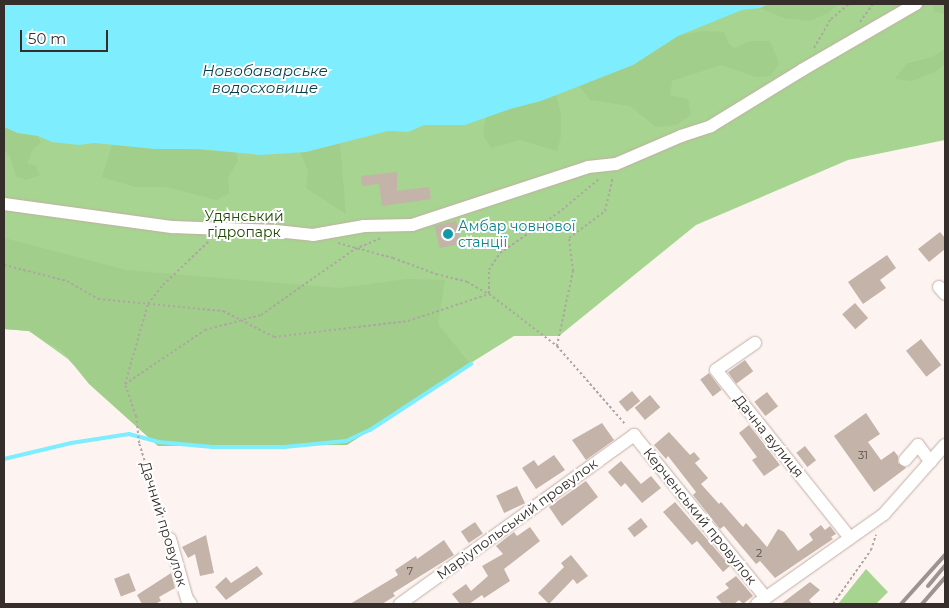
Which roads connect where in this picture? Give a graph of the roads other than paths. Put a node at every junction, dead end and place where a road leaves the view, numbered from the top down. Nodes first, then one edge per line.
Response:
1 (916, 4) edge
2 (4, 204) edge
3 (755, 343) dead end
4 (634, 435) joint
5 (945, 445) edge
6 (905, 460) dead end
7 (931, 462) junction
8 (850, 538) junction
9 (170, 539) road end
10 (761, 601) edge
11 (185, 603) edge
12 (400, 604) edge

1 - 2 street
3 - 8 street, Дачна вулиця
4 - 10 street, Керченський провулок
4 - 12 street, Маріупольський провулок
5 - 7 street
6 - 7 street
7 - 8 street
8 - 10 street
9 - 11 street, Дачний провулок

